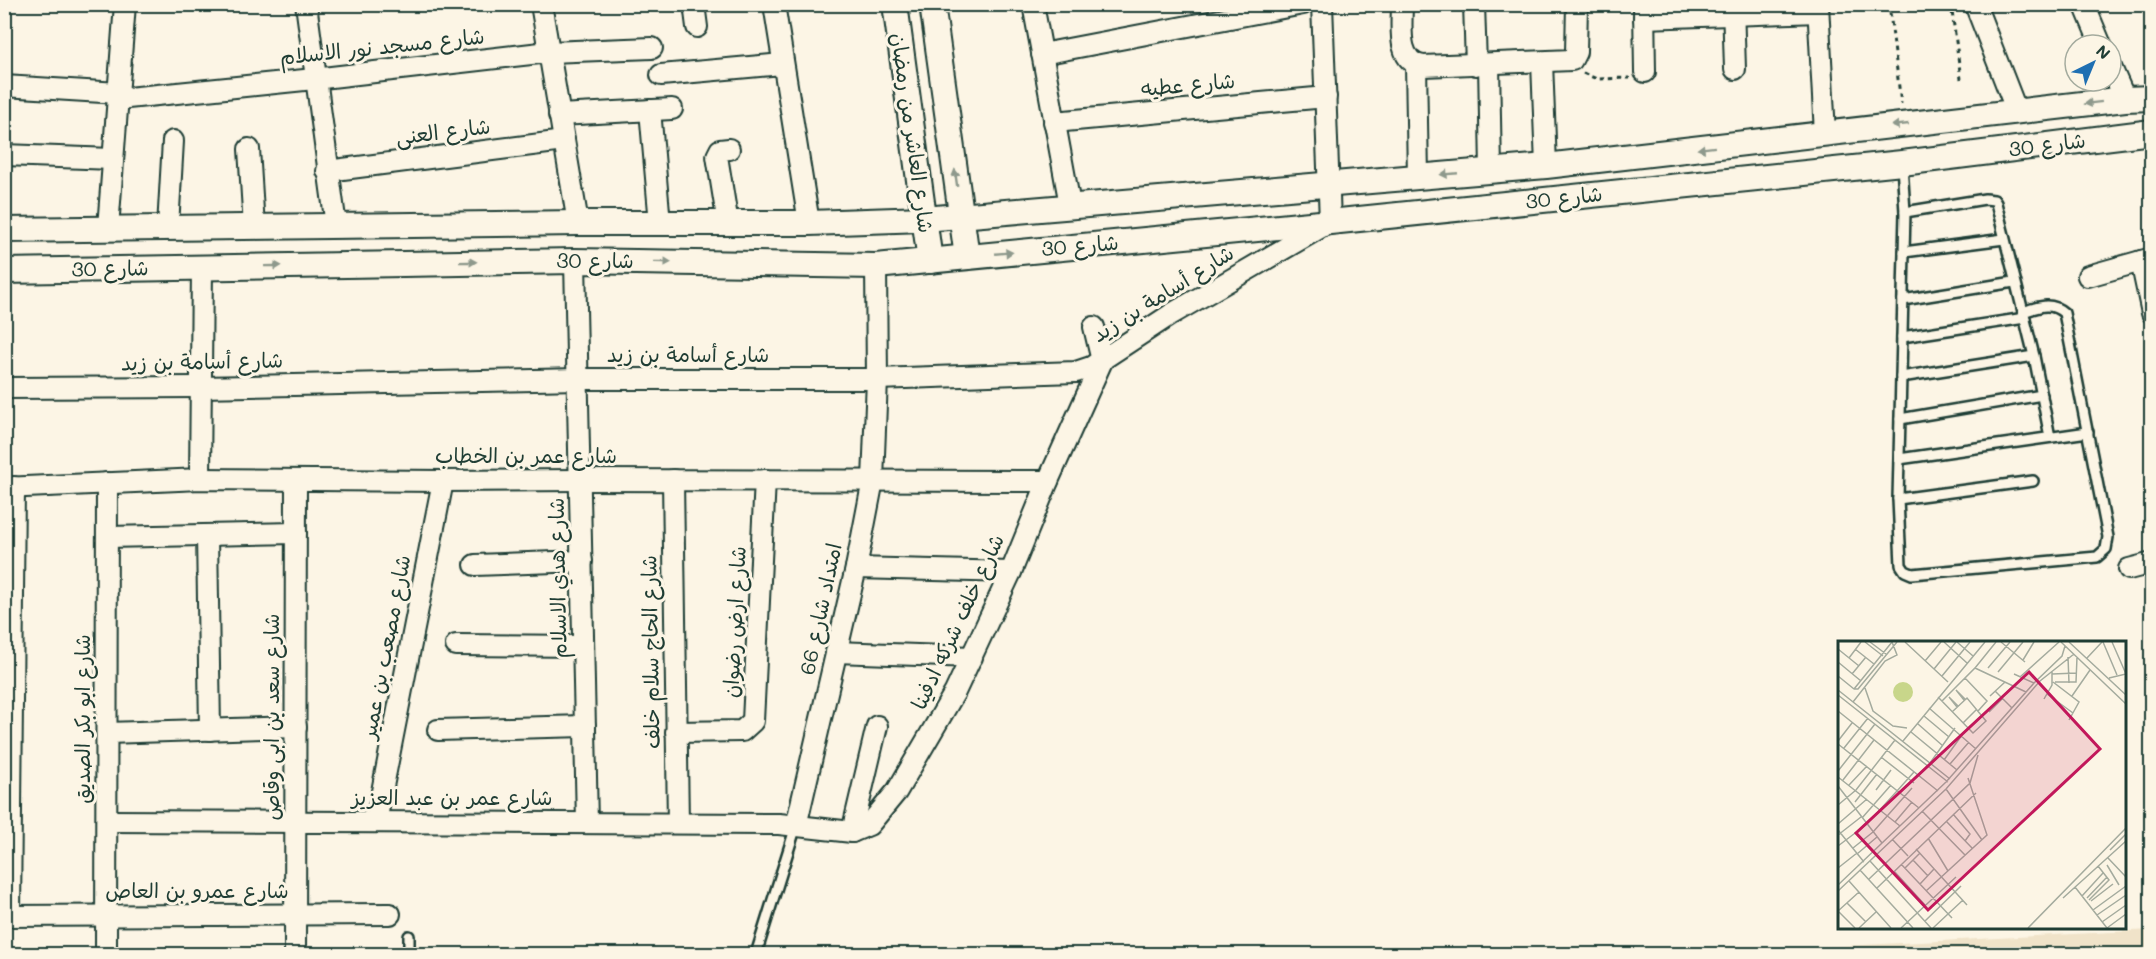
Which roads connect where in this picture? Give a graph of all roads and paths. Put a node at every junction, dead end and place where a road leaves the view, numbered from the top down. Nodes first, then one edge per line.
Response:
1 (125, 4) edge
2 (306, 4) edge
3 (541, 4) edge
4 (694, 4) edge
5 (774, 4) edge
6 (895, 4) edge
7 (932, 4) edge
8 (1033, 4) edge
9 (1303, 4) edge
10 (1322, 4) edge
11 (1402, 4) edge
12 (1474, 4) edge
13 (1577, 4) edge
14 (1889, 4) edge
15 (1951, 4) edge
16 (1975, 4) edge
17 (2084, 4) edge
18 (1818, 8) edge
19 (1742, 10) edge
20 (1644, 11) edge
21 (697, 27) dead end
22 (2096, 33) edge
23 (652, 48) dead end
24 (549, 52) junction
25 (1042, 54) junction
26 (1542, 62) junction
27 (1567, 62) junction
28 (782, 64) junction
29 (1482, 64) junction
30 (1419, 65) junction
31 (1735, 69) dead end
32 (1645, 72) joint
33 (661, 75) dead end
34 (314, 79) junction
35 (1961, 79) dead end
36 (4, 86) edge
37 (2122, 93) edge
38 (119, 96) junction
39 (1326, 97) junction
40 (2151, 98) edge
41 (2125, 99) junction
42 (672, 109) dead end
43 (650, 110) junction
44 (2017, 112) junction
45 (559, 115) junction
46 (1054, 122) junction
47 (1903, 125) junction
48 (2151, 132) edge
49 (1825, 134) junction
50 (172, 141) dead end
51 (564, 141) junction
52 (249, 149) dead end
53 (729, 149) dead end
54 (4, 154) edge
55 (113, 159) junction
56 (1902, 163) junction
57 (1546, 166) junction
58 (327, 171) junction
59 (1491, 171) junction
60 (1418, 177) junction
61 (1328, 184) junction
62 (1070, 205) junction
63 (1905, 212) junction
64 (961, 216) junction
65 (924, 219) junction
66 (1330, 222) junction
67 (578, 223) junction
68 (660, 223) junction
69 (809, 223) junction
70 (728, 224) junction
71 (336, 226) junction
72 (168, 227) junction
73 (226, 227) junction
74 (254, 227) junction
75 (108, 228) junction
76 (4, 230) edge
77 (2004, 239) junction
78 (1904, 252) junction
79 (967, 257) junction
80 (2146, 260) edge
81 (575, 261) junction
82 (930, 261) junction
83 (876, 266) junction
84 (202, 267) junction
85 (226, 267) junction
86 (4, 271) edge
87 (2088, 276) dead end
88 (2014, 282) junction
89 (1903, 300) junction
90 (2151, 314) edge
91 (2024, 315) junction
92 (1094, 327) dead end
93 (1902, 337) junction
94 (2034, 356) junction
95 (1102, 361) junction
96 (1901, 377) junction
97 (877, 379) junction
98 (578, 380) junction
99 (200, 387) junction
100 (4, 388) edge
101 (2042, 395) junction
102 (1900, 418) junction
103 (2088, 432) junction
104 (2050, 437) junction
105 (1899, 459) junction
106 (200, 479) junction
107 (296, 480) junction
108 (580, 480) junction
109 (673, 480) junction
110 (765, 480) junction
111 (873, 480) junction
112 (443, 481) junction
113 (1048, 481) junction
114 (2033, 481) dead end
115 (107, 483) junction
116 (9, 488) edge
117 (1898, 499) junction
118 (296, 534) junction
119 (207, 535) junction
120 (107, 537) junction
121 (582, 561) junction
122 (2151, 563) edge
123 (475, 565) dead end
124 (856, 568) junction
125 (2128, 569) dead end
126 (1011, 572) junction
127 (456, 645) dead end
128 (584, 646) junction
129 (836, 652) junction
130 (972, 657) junction
131 (585, 726) junction
132 (877, 726) dead end
133 (296, 728) junction
134 (210, 730) junction
135 (438, 730) dead end
136 (676, 732) junction
137 (107, 733) junction
138 (107, 821) junction
139 (296, 821) junction
140 (376, 822) junction
141 (587, 822) junction
142 (678, 823) junction
143 (796, 826) junction
144 (852, 832) junction
145 (296, 914) junction
146 (390, 914) dead end
147 (106, 915) junction
148 (7, 916) edge
149 (409, 936) dead end
150 (106, 954) edge
151 (296, 954) edge
152 (409, 954) edge
153 (756, 954) edge

1 - 38 street
2 - 34 street
3 - 24 street
4 - 21 street
5 - 28 street
6 - 65 street, شارع العاشر من رمضان
64 -> 7 street, شارع العاشر من رمضان
8 - 25 street
9 - 25 street
10 - 39 street
11 - 30 street
12 - 29 street
13 - 27 street
14 - 47 path
15 - 35 path
16 - 44 street
17 - 22 street
18 - 19 street
18 - 49 street
19 - 20 street
19 - 31 street
20 - 32 street
23 - 24 street, شارع مسجد نور الاسلام
24 - 34 street, شارع مسجد نور الاسلام
24 - 45 street
25 - 46 street
26 - 27 street
26 - 29 street
26 - 57 street
27 - 32 path
28 - 33 street
28 - 69 street
29 - 30 street
29 - 59 street
30 - 60 street
34 - 38 street, شارع مسجد نور الاسلام
34 - 58 street
36 - 38 street, شارع مسجد نور الاسلام
37 - 41 street
38 - 55 street
39 - 46 street, شارع عطيه
39 - 61 street
40 - 41 street, شارع 30
41 -> 44 street, شارع 30
42 - 43 street
43 - 45 street
43 - 68 street
44 - 47 street, شارع 30
45 - 51 street
46 - 62 street
47 -> 49 street, شارع 30
48 - 56 street, شارع 30
49 -> 57 street, شارع 30
50 - 72 street
51 - 58 street, شارع العنى
51 - 67 street
52 - 74 street
53 - 70 street
54 - 55 street
55 - 75 street
56 - 63 lane
56 - 66 street, شارع 30
57 - 59 street, شارع 30
58 - 71 street
59 -> 60 street, شارع 30
60 - 61 street, شارع 30
61 - 62 street, شارع 30
61 - 66 street
62 - 64 street, شارع 30
63 - 77 lane
63 - 78 lane
64 - 65 street, شارع 30
64 - 79 street, شارع العاشر من رمضان
65 - 69 street, شارع 30
65 - 82 street, شارع العاشر من رمضان
79 -> 66 street, شارع 30
66 - 95 street, شارع أسامة بن زيد
67 - 68 street, شارع 30
67 - 71 street, شارع 30
68 - 70 street, شارع 30
69 - 70 street, شارع 30
71 - 74 street, شارع 30
72 - 73 street, شارع 30
72 - 75 street, شارع 30
73 - 74 street, شارع 30
73 - 85 street
75 - 76 street, شارع 30
77 - 78 lane
77 - 88 lane
78 - 89 lane
79 - 82 street, شارع 30
80 - 87 street
80 - 90 street
81 -> 83 street, شارع 30
85 -> 81 street, شارع 30
81 - 98 street, شارع هدي الاسلام
82 - 83 street, شارع 30
83 - 97 street, امتداد شارع 66
84 - 85 street, شارع 30
84 - 86 street, شارع 30
84 - 99 street
88 - 89 lane
88 - 91 lane
89 - 93 lane
91 - 93 lane
91 - 94 lane
91 - 103 lane
92 - 95 street
93 - 96 lane
94 - 96 lane
94 - 101 lane
95 - 97 street, شارع أسامة بن زيد
95 - 113 street, شارع خلف شركه ادفينا
96 - 102 lane
97 - 98 street, شارع أسامة بن زيد
97 - 111 street, امتداد شارع 66
98 - 99 street, شارع أسامة بن زيد
98 - 108 street, شارع هدي الاسلام
99 - 100 street, شارع أسامة بن زيد
99 - 106 street
101 - 102 lane
101 - 104 lane
102 - 105 lane
103 - 104 lane
103 - 117 lane
104 - 105 lane
105 - 117 lane
106 - 107 street, شارع عمر بن الخطاب
106 - 115 street, شارع عمر بن الخطاب
107 - 112 street, شارع عمر بن الخطاب
107 - 118 street, شارع سعد بن ابى وقاص
108 - 109 street, شارع عمر بن الخطاب
108 - 112 street, شارع عمر بن الخطاب
108 - 121 street, شارع هدي الاسلام
109 - 110 street, شارع عمر بن الخطاب
109 - 136 street, شارع الحاج سلام خلف
110 - 111 street, شارع عمر بن الخطاب
110 - 136 street, شارع ارض رضوان
111 - 113 street, شارع عمر بن الخطاب
111 - 124 street, امتداد شارع 66
112 - 140 street, شارع مصعب بن عمير
113 - 126 street, شارع خلف شركه ادفينا
114 - 117 lane
115 - 116 street, شارع عمر بن الخطاب
115 - 120 street, شارع ابو بكر الصديق
116 - 148 street
118 - 119 street
118 - 133 street, شارع سعد بن ابى وقاص
119 - 120 street
119 - 134 street
120 - 137 street, شارع ابو بكر الصديق
121 - 123 street
121 - 128 street, شارع هدي الاسلام
122 - 125 street
124 - 126 street
124 - 129 street, امتداد شارع 66
126 - 130 street, شارع خلف شركه ادفينا
127 - 128 street
128 - 131 street, شارع هدي الاسلام
129 - 130 street
129 - 143 street, امتداد شارع 66
130 - 144 street, شارع خلف شركه ادفينا
131 - 135 street
131 - 141 street, شارع هدي الاسلام
132 - 144 street
133 - 134 street
133 - 139 street, شارع سعد بن ابى وقاص
134 - 137 street
136 - 142 street, شارع الحاج سلام خلف
137 - 138 street, شارع ابو بكر الصديق
138 - 139 street, شارع عمر بن عبد العزيز
138 - 147 street, شارع ابو بكر الصديق
139 - 140 street, شارع عمر بن عبد العزيز
139 - 145 street, شارع سعد بن ابى وقاص
140 - 141 street, شارع عمر بن عبد العزيز
141 - 142 street, شارع عمر بن عبد العزيز
142 - 143 street, شارع عمر بن عبد العزيز
143 - 144 street
143 - 153 lane, امتداد شارع 66
145 - 146 street, شارع عمرو بن العاص
145 - 147 street, شارع عمرو بن العاص
145 - 151 street, شارع سعد بن ابى وقاص
147 - 148 street, شارع عمرو بن العاص
147 - 150 street, شارع ابو بكر الصديق
149 - 152 lane

